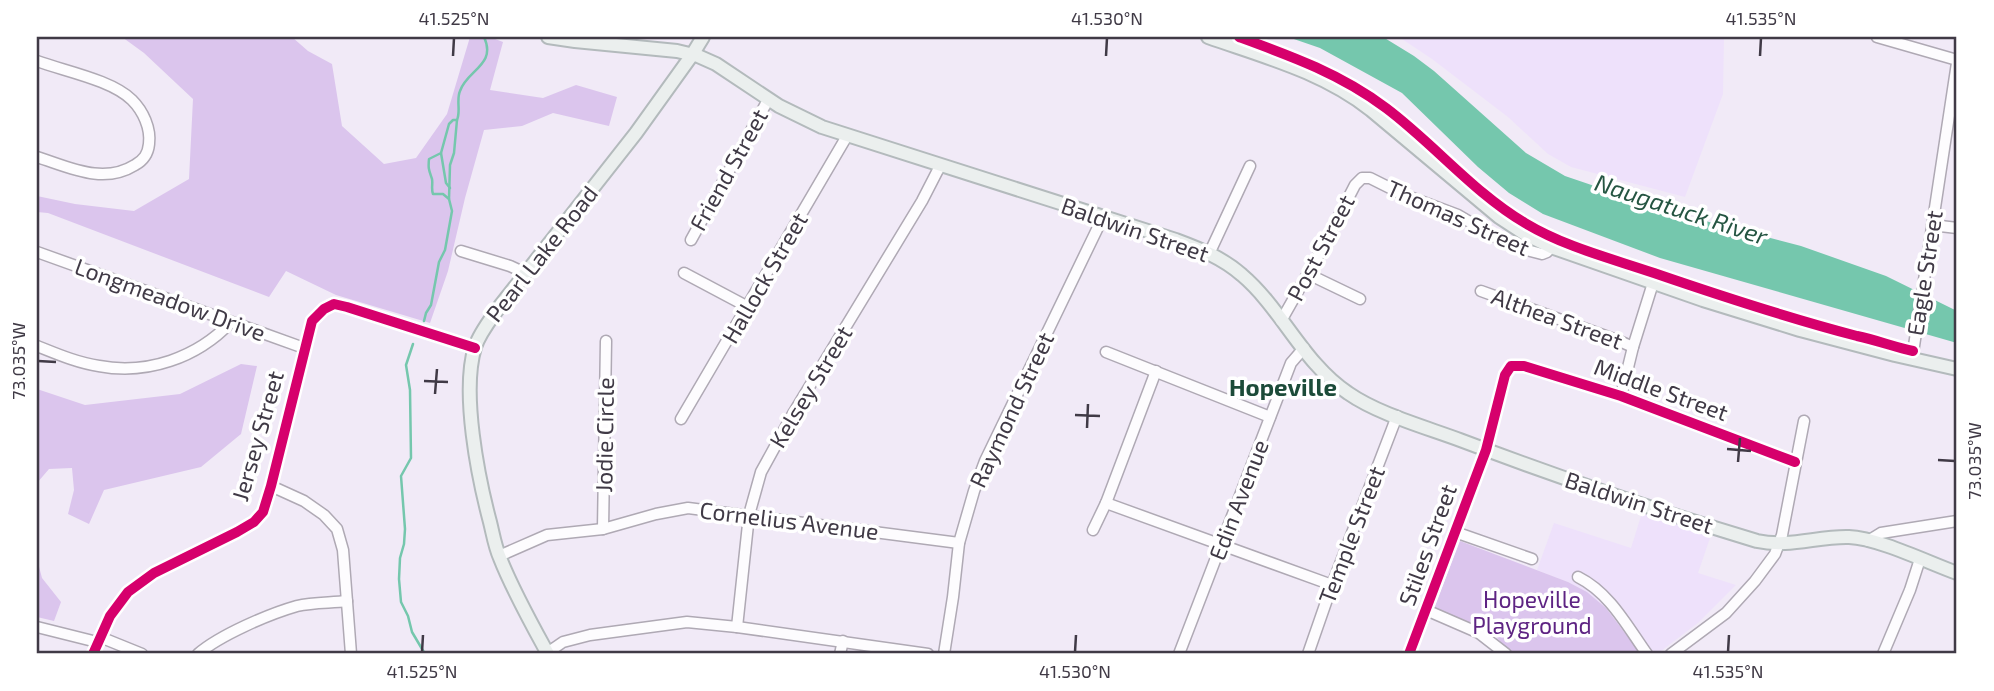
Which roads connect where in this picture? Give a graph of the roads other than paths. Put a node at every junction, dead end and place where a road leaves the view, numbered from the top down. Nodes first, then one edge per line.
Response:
1 (548, 37) edge
2 (703, 37) edge
3 (1208, 37) edge
4 (1877, 37) edge
5 (692, 54) junction
6 (37, 61) edge
7 (1957, 62) edge
8 (768, 100) junction
9 (847, 136) junction
10 (37, 157) edge
11 (940, 166) junction
12 (1250, 166) dead end
13 (1362, 178) joint
14 (1102, 217) junction
15 (1932, 225) junction
16 (1957, 228) edge
17 (691, 240) dead end
18 (1551, 247) junction
19 (461, 251) dead end
20 (37, 252) edge
21 (1209, 254) junction
22 (525, 273) junction
23 (684, 273) dead end
24 (1308, 274) junction
25 (1653, 283) junction
26 (1481, 291) dead end
27 (1360, 299) dead end
28 (748, 307) junction
29 (1282, 321) junction
30 (231, 322) junction
31 (606, 341) dead end
32 (37, 346) edge
33 (1633, 347) junction
34 (304, 348) junction
35 (475, 348) junction
36 (1304, 348) junction
37 (1106, 352) dead end
38 (1912, 359) junction
39 (1511, 366) joint
40 (1957, 369) edge
41 (1156, 372) junction
42 (1621, 396) junction
43 (1270, 416) junction
44 (1397, 416) junction
45 (681, 419) dead end
46 (1804, 421) dead end
47 (1486, 450) junction
48 (1795, 462) junction
49 (271, 486) junction
50 (1106, 503) junction
51 (749, 515) junction
52 (1957, 521) edge
53 (603, 529) junction
54 (1093, 530) dead end
55 (1455, 532) junction
56 (1868, 541) junction
57 (959, 543) junction
58 (1779, 544) junction
59 (1222, 545) junction
60 (499, 556) junction
61 (1532, 559) dead end
62 (1920, 559) junction
63 (1957, 573) edge
64 (1578, 577) dead end
65 (1332, 585) junction
66 (347, 601) junction
67 (1426, 610) junction
68 (37, 627) edge
69 (737, 627) junction
70 (98, 640) junction
71 (843, 641) junction
72 (93, 654) edge
73 (142, 654) edge
74 (198, 654) edge
75 (351, 654) edge
76 (548, 654) edge
77 (840, 654) edge
78 (928, 654) edge
79 (944, 654) edge
80 (1179, 654) edge
81 (1308, 654) edge
82 (1409, 654) edge
83 (1506, 654) edge
84 (1647, 654) edge
85 (1671, 654) edge
86 (1883, 654) edge

1 - 5 main road, Baldwin Street
2 - 5 main road, Pearl Lake Road
3 - 18 main road
4 - 7 street
5 - 8 main road, Baldwin Street
5 - 22 main road, Pearl Lake Road
6 - 10 street
7 - 15 street, Eagle Street
8 - 9 main road, Baldwin Street
8 - 17 street, Friend Street
9 - 11 main road, Baldwin Street
9 - 28 street, Hallock Street
11 - 14 main road, Baldwin Street
11 - 51 street, Kelsey Street
12 - 21 street
13 - 18 street, Thomas Street
13 - 24 street, Post Street
14 - 21 main road, Baldwin Street
14 - 57 street, Raymond Street
15 - 16 street
15 - 38 street, Eagle Street
18 - 25 main road
19 - 22 street
20 - 30 street, Longmeadow Drive
21 - 29 main road, Baldwin Street
22 - 35 main road, Pearl Lake Road
23 - 28 street
24 - 27 street
24 - 29 street, Post Street
25 - 33 street
25 - 38 main road
26 - 33 street, Althea Street
28 - 45 street, Hallock Street
29 - 36 main road, Baldwin Street
30 - 32 street
30 - 34 street, Longmeadow Drive
31 - 53 street, Jodie Circle
33 - 42 street
34 - 35 street, Jersey Street
34 - 49 street, Jersey Street
35 - 60 main road, Pearl Lake Road
36 - 43 street, Edin Avenue
36 - 44 main road, Baldwin Street
37 - 41 street
38 - 40 main road
39 - 42 street, Middle Street
39 - 47 street, Stiles Street
41 - 43 street
41 - 50 street
42 - 48 street, Middle Street
43 - 59 street, Edin Avenue
44 - 47 main road, Baldwin Street
44 - 65 street, Temple Street
46 - 48 street
47 - 55 street, Stiles Street
47 - 58 main road, Baldwin Street
48 - 58 street
49 - 66 street
49 - 70 street, Jersey Street
50 - 54 street
50 - 59 street
51 - 53 street, Cornelius Avenue
51 - 57 street, Cornelius Avenue
51 - 69 street, Kelsey Street
52 - 56 street
53 - 60 street, Cornelius Avenue
55 - 61 street
55 - 67 street, Stiles Street
56 - 58 main road, Baldwin Street
56 - 62 main road, Baldwin Street
57 - 79 street, Raymond Street
58 - 85 street
59 - 65 street
59 - 80 street, Edin Avenue
60 - 76 main road, Pearl Lake Road
62 - 63 main road, Baldwin Street
62 - 86 street
64 - 84 street
65 - 81 street, Temple Street
66 - 74 street
66 - 75 street
67 - 82 street, Stiles Street
67 - 83 street
68 - 70 street
69 - 71 street
69 - 76 street
70 - 72 street, Jersey Street
70 - 73 street
71 - 77 street
71 - 78 street

